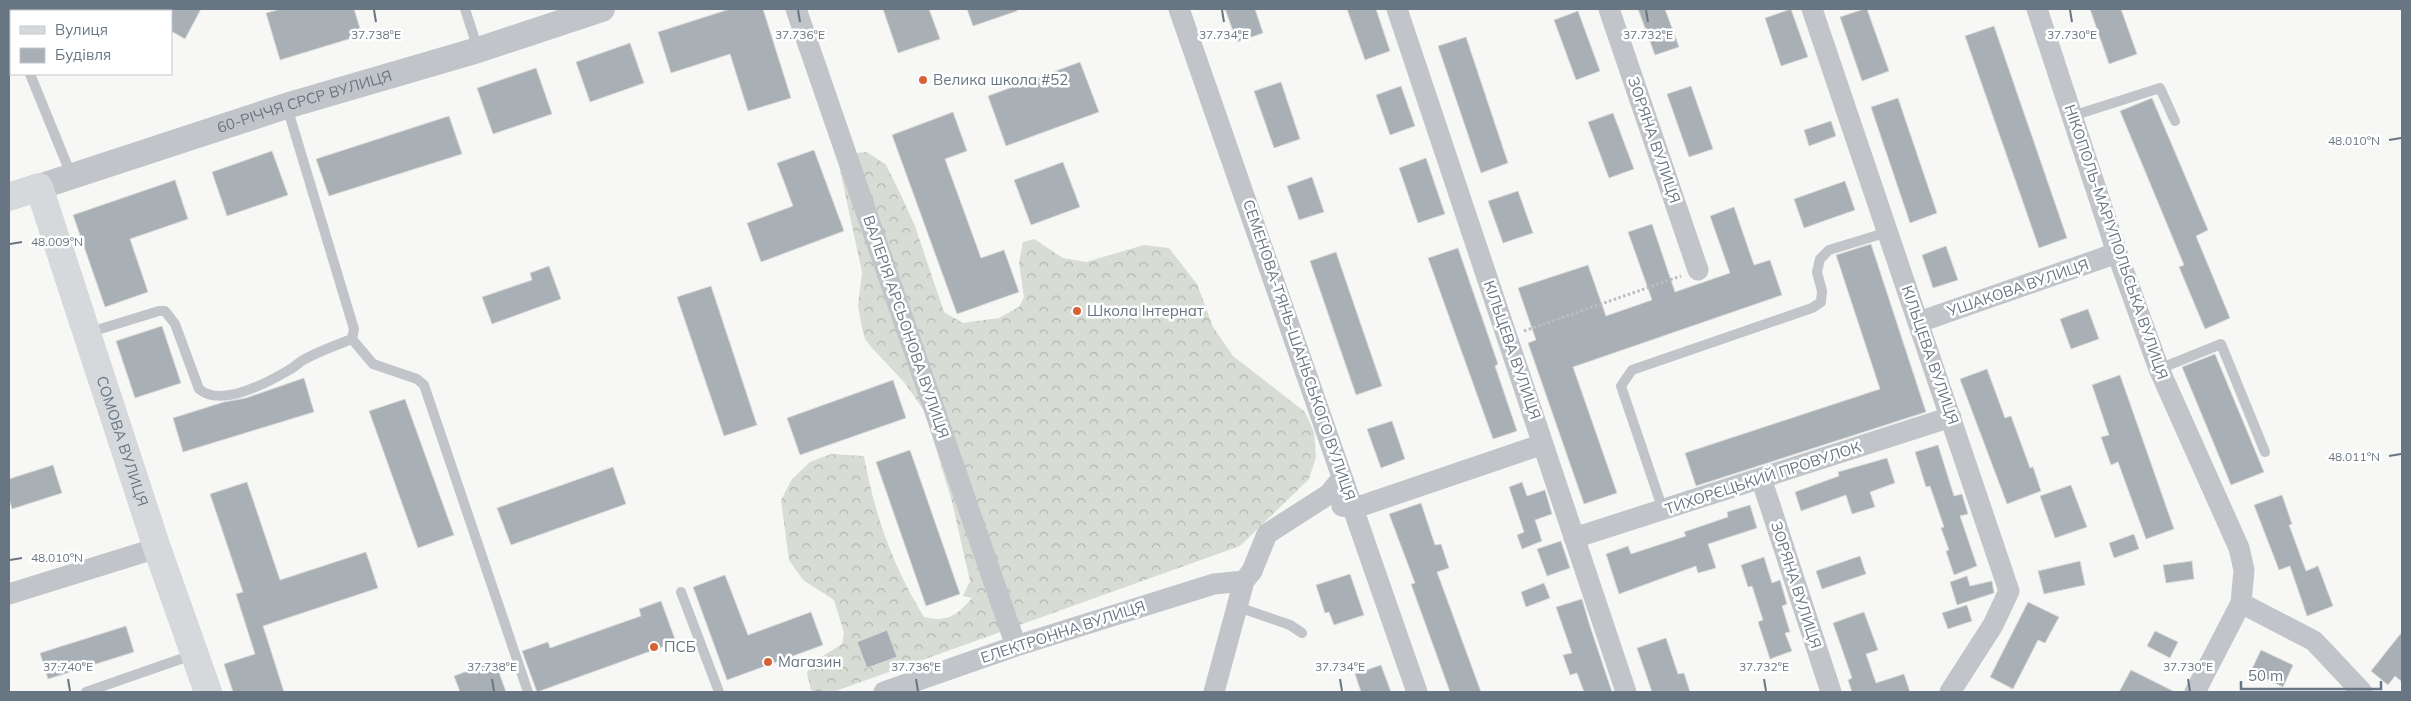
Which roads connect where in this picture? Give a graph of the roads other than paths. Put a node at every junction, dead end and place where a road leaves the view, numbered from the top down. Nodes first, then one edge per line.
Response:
1 (465, 9) edge
2 (602, 9) edge
3 (796, 9) edge
4 (1179, 9) edge
5 (1397, 9) edge
6 (1609, 9) edge
7 (1812, 9) edge
8 (2037, 9) edge
9 (478, 50) junction
10 (30, 75) edge
11 (286, 106) junction
12 (2072, 116) junction
13 (2175, 121) dead end
14 (72, 177) junction
15 (39, 187) junction
16 (9, 198) edge
17 (1888, 232) junction
18 (2117, 253) junction
19 (1698, 270) road end
20 (1919, 322) junction
21 (87, 333) junction
22 (352, 339) junction
23 (2159, 368) junction
24 (1952, 418) junction
25 (1543, 444) junction
26 (2265, 452) dead end
27 (1342, 478) junction
28 (1761, 478) junction
29 (1317, 502) junction
30 (1355, 508) junction
31 (1664, 510) junction
32 (1574, 538) junction
33 (157, 548) junction
34 (1244, 581) junction
35 (681, 592) dead end
36 (9, 594) edge
37 (2241, 603) junction
38 (1238, 607) junction
39 (1302, 633) dead end
40 (1016, 646) junction
41 (196, 654) junction
42 (86, 692) edge
43 (208, 692) edge
44 (528, 692) edge
45 (719, 692) edge
46 (884, 692) edge
47 (1214, 692) edge
48 (1417, 692) edge
49 (1626, 692) edge
50 (1831, 692) edge
51 (1950, 692) edge
52 (2196, 692) edge
53 (2362, 692) edge

1 - 9 lane
2 - 9 street, 60-РІЧЧЯ СРСР ВУЛИЦЯ
3 - 40 street, ВАЛЕРІЯ АРСЬОНОВА ВУЛИЦЯ
4 - 27 street, СЕМЕНОВА-ТЯНЬ-ШАНЬСЬКОГО ВУЛИЦЯ
5 - 25 street, КІЛЬЦЕВА ВУЛИЦЯ
6 - 19 street, ЗОРЯНА ВУЛИЦЯ
7 - 17 street, КІЛЬЦЕВА ВУЛИЦЯ
8 - 12 street, НІКОПОЛЬ-МАРІУПОЛЬСЬКА ВУЛИЦЯ
9 - 11 street, 60-РІЧЧЯ СРСР ВУЛИЦЯ
10 - 14 lane
11 - 14 street, 60-РІЧЧЯ СРСР ВУЛИЦЯ
11 - 22 lane
12 - 13 lane
12 - 18 street, НІКОПОЛЬ-МАРІУПОЛЬСЬКА ВУЛИЦЯ
14 - 15 street, 60-РІЧЧЯ СРСР ВУЛИЦЯ
15 - 16 main road, 60-РІЧЧЯ СРСР ВУЛИЦЯ
15 - 21 main road, СОМОВА ВУЛИЦЯ
17 - 20 street, КІЛЬЦЕВА ВУЛИЦЯ
17 - 31 lane
18 - 20 street, УШАКОВА ВУЛИЦЯ
18 - 23 street, НІКОПОЛЬ-МАРІУПОЛЬСЬКА ВУЛИЦЯ
20 - 24 street, КІЛЬЦЕВА ВУЛИЦЯ
21 - 22 lane
21 - 33 main road, СОМОВА ВУЛИЦЯ
22 - 44 lane
23 - 26 lane
23 - 37 street, НІКОПОЛЬ-МАРІУПОЛЬСЬКА ВУЛИЦЯ
24 - 28 street, ТИХОРЄЦЬКИЙ ПРОВУЛОК
24 - 51 street, КІЛЬЦЕВА ВУЛИЦЯ
25 - 30 street
25 - 32 street, КІЛЬЦЕВА ВУЛИЦЯ
27 - 29 street
27 - 30 street, СЕМЕНОВА-ТЯНЬ-ШАНЬСЬКОГО ВУЛИЦЯ
28 - 31 street, ТИХОРЄЦЬКИЙ ПРОВУЛОК
28 - 50 street, ЗОРЯНА ВУЛИЦЯ
29 - 30 street
29 - 34 street
30 - 48 street, СЕМЕНОВА-ТЯНЬ-ШАНЬСЬКОГО ВУЛИЦЯ
31 - 32 street, ТИХОРЄЦЬКИЙ ПРОВУЛОК
32 - 49 street, КІЛЬЦЕВА ВУЛИЦЯ
33 - 36 street
33 - 41 main road, СОМОВА ВУЛИЦЯ
34 - 38 street
34 - 40 street, ЕЛЕКТРОННА ВУЛИЦЯ
35 - 45 lane
37 - 52 street, НІКОПОЛЬ-МАРІУПОЛЬСЬКА ВУЛИЦЯ
37 - 53 street
38 - 39 lane
38 - 47 street
40 - 46 street, ЕЛЕКТРОННА ВУЛИЦЯ
41 - 42 lane
41 - 43 main road, СОМОВА ВУЛИЦЯ

